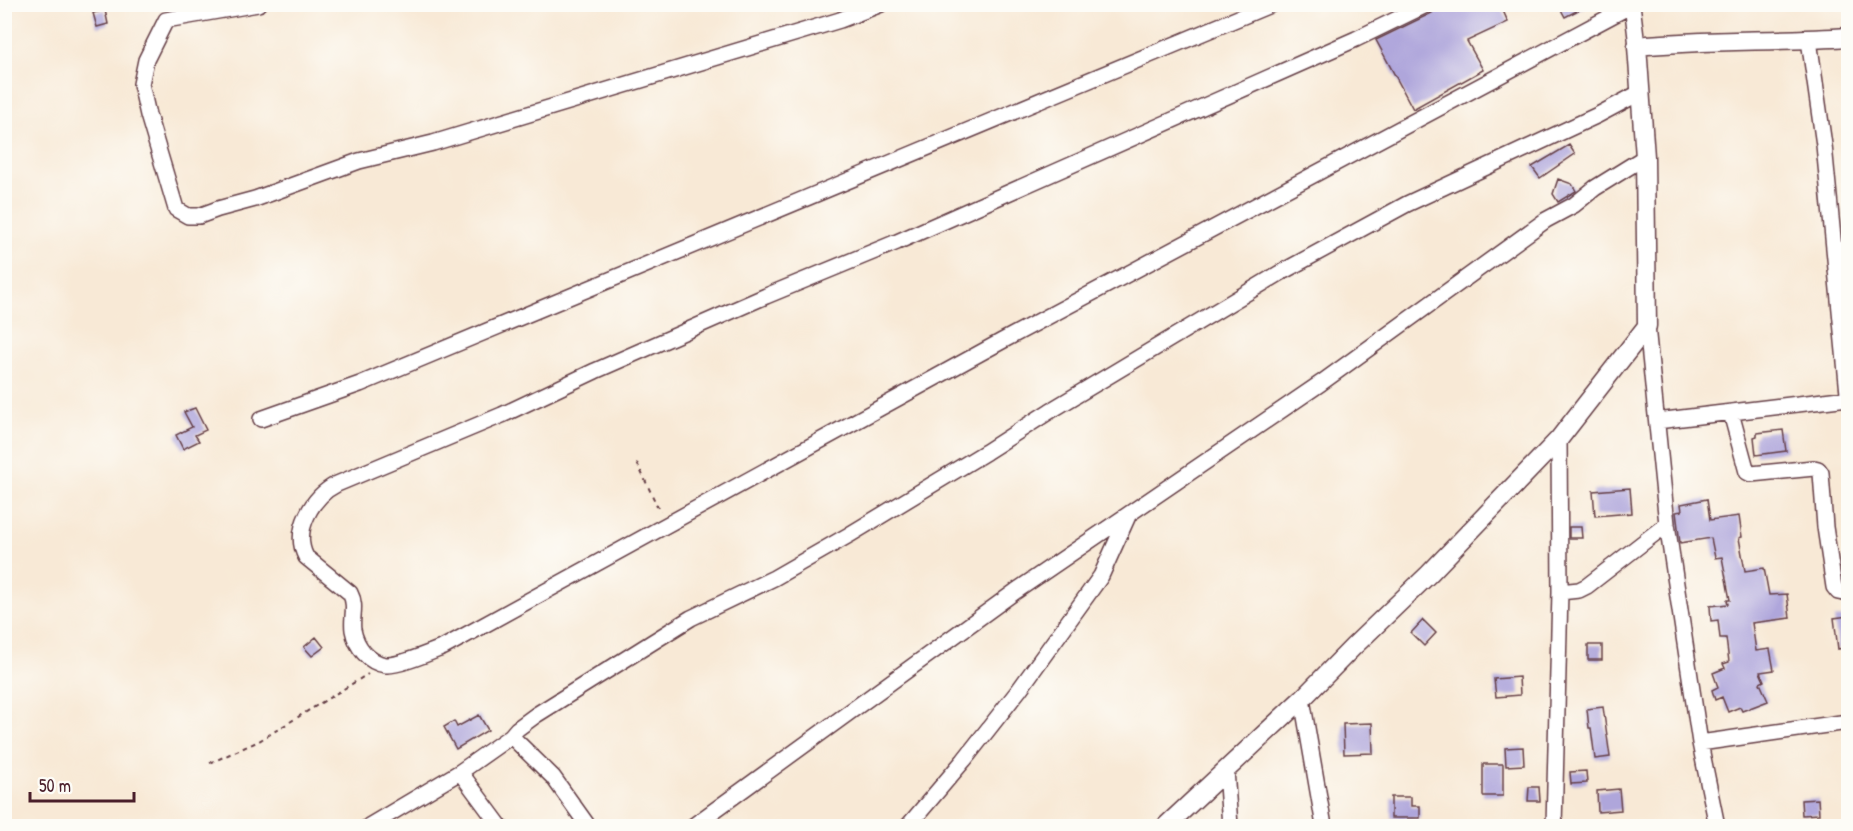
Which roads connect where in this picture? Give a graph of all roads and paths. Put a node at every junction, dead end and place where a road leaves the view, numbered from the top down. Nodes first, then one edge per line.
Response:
1 (258, 4) edge
2 (881, 4) edge
3 (1272, 4) edge
4 (1428, 4) edge
5 (1632, 5) edge
6 (1848, 37) edge
7 (1809, 40) junction
8 (1637, 46) junction
9 (1641, 92) junction
10 (1644, 158) junction
11 (1647, 326) junction
12 (1848, 393) edge
13 (1848, 398) edge
14 (1731, 413) junction
15 (261, 419) dead end
16 (1657, 421) junction
17 (1559, 439) junction
18 (638, 463) dead end
19 (1128, 516) junction
20 (666, 524) junction
21 (1668, 524) junction
22 (1560, 592) junction
23 (1848, 594) edge
24 (386, 665) junction
25 (1302, 699) junction
26 (1848, 722) edge
27 (511, 736) junction
28 (1700, 743) junction
29 (210, 763) dead end
30 (1226, 770) junction
31 (460, 772) junction
32 (369, 826) edge
33 (500, 826) edge
34 (588, 826) edge
35 (693, 826) edge
36 (908, 826) edge
37 (1166, 826) edge
38 (1230, 826) edge
39 (1324, 826) edge
40 (1554, 826) edge
41 (1717, 826) edge

1 - 2 street
3 - 15 street
4 - 24 street
5 - 8 street
5 - 20 street
6 - 7 street
7 - 8 street
7 - 12 street
8 - 9 street
9 - 10 street
9 - 27 street
10 - 11 street
10 - 19 street
11 - 16 street
11 - 17 street
13 - 14 street
14 - 16 street
14 - 23 street
16 - 21 street
17 - 22 street
17 - 25 street
18 - 20 path
19 - 35 street
19 - 36 street
20 - 24 street
21 - 22 street
21 - 28 street
22 - 40 street
24 - 29 path
25 - 30 street
25 - 39 street
26 - 28 street
27 - 31 street
27 - 34 street
28 - 41 street
30 - 37 street
30 - 38 street
31 - 32 street
31 - 33 street

